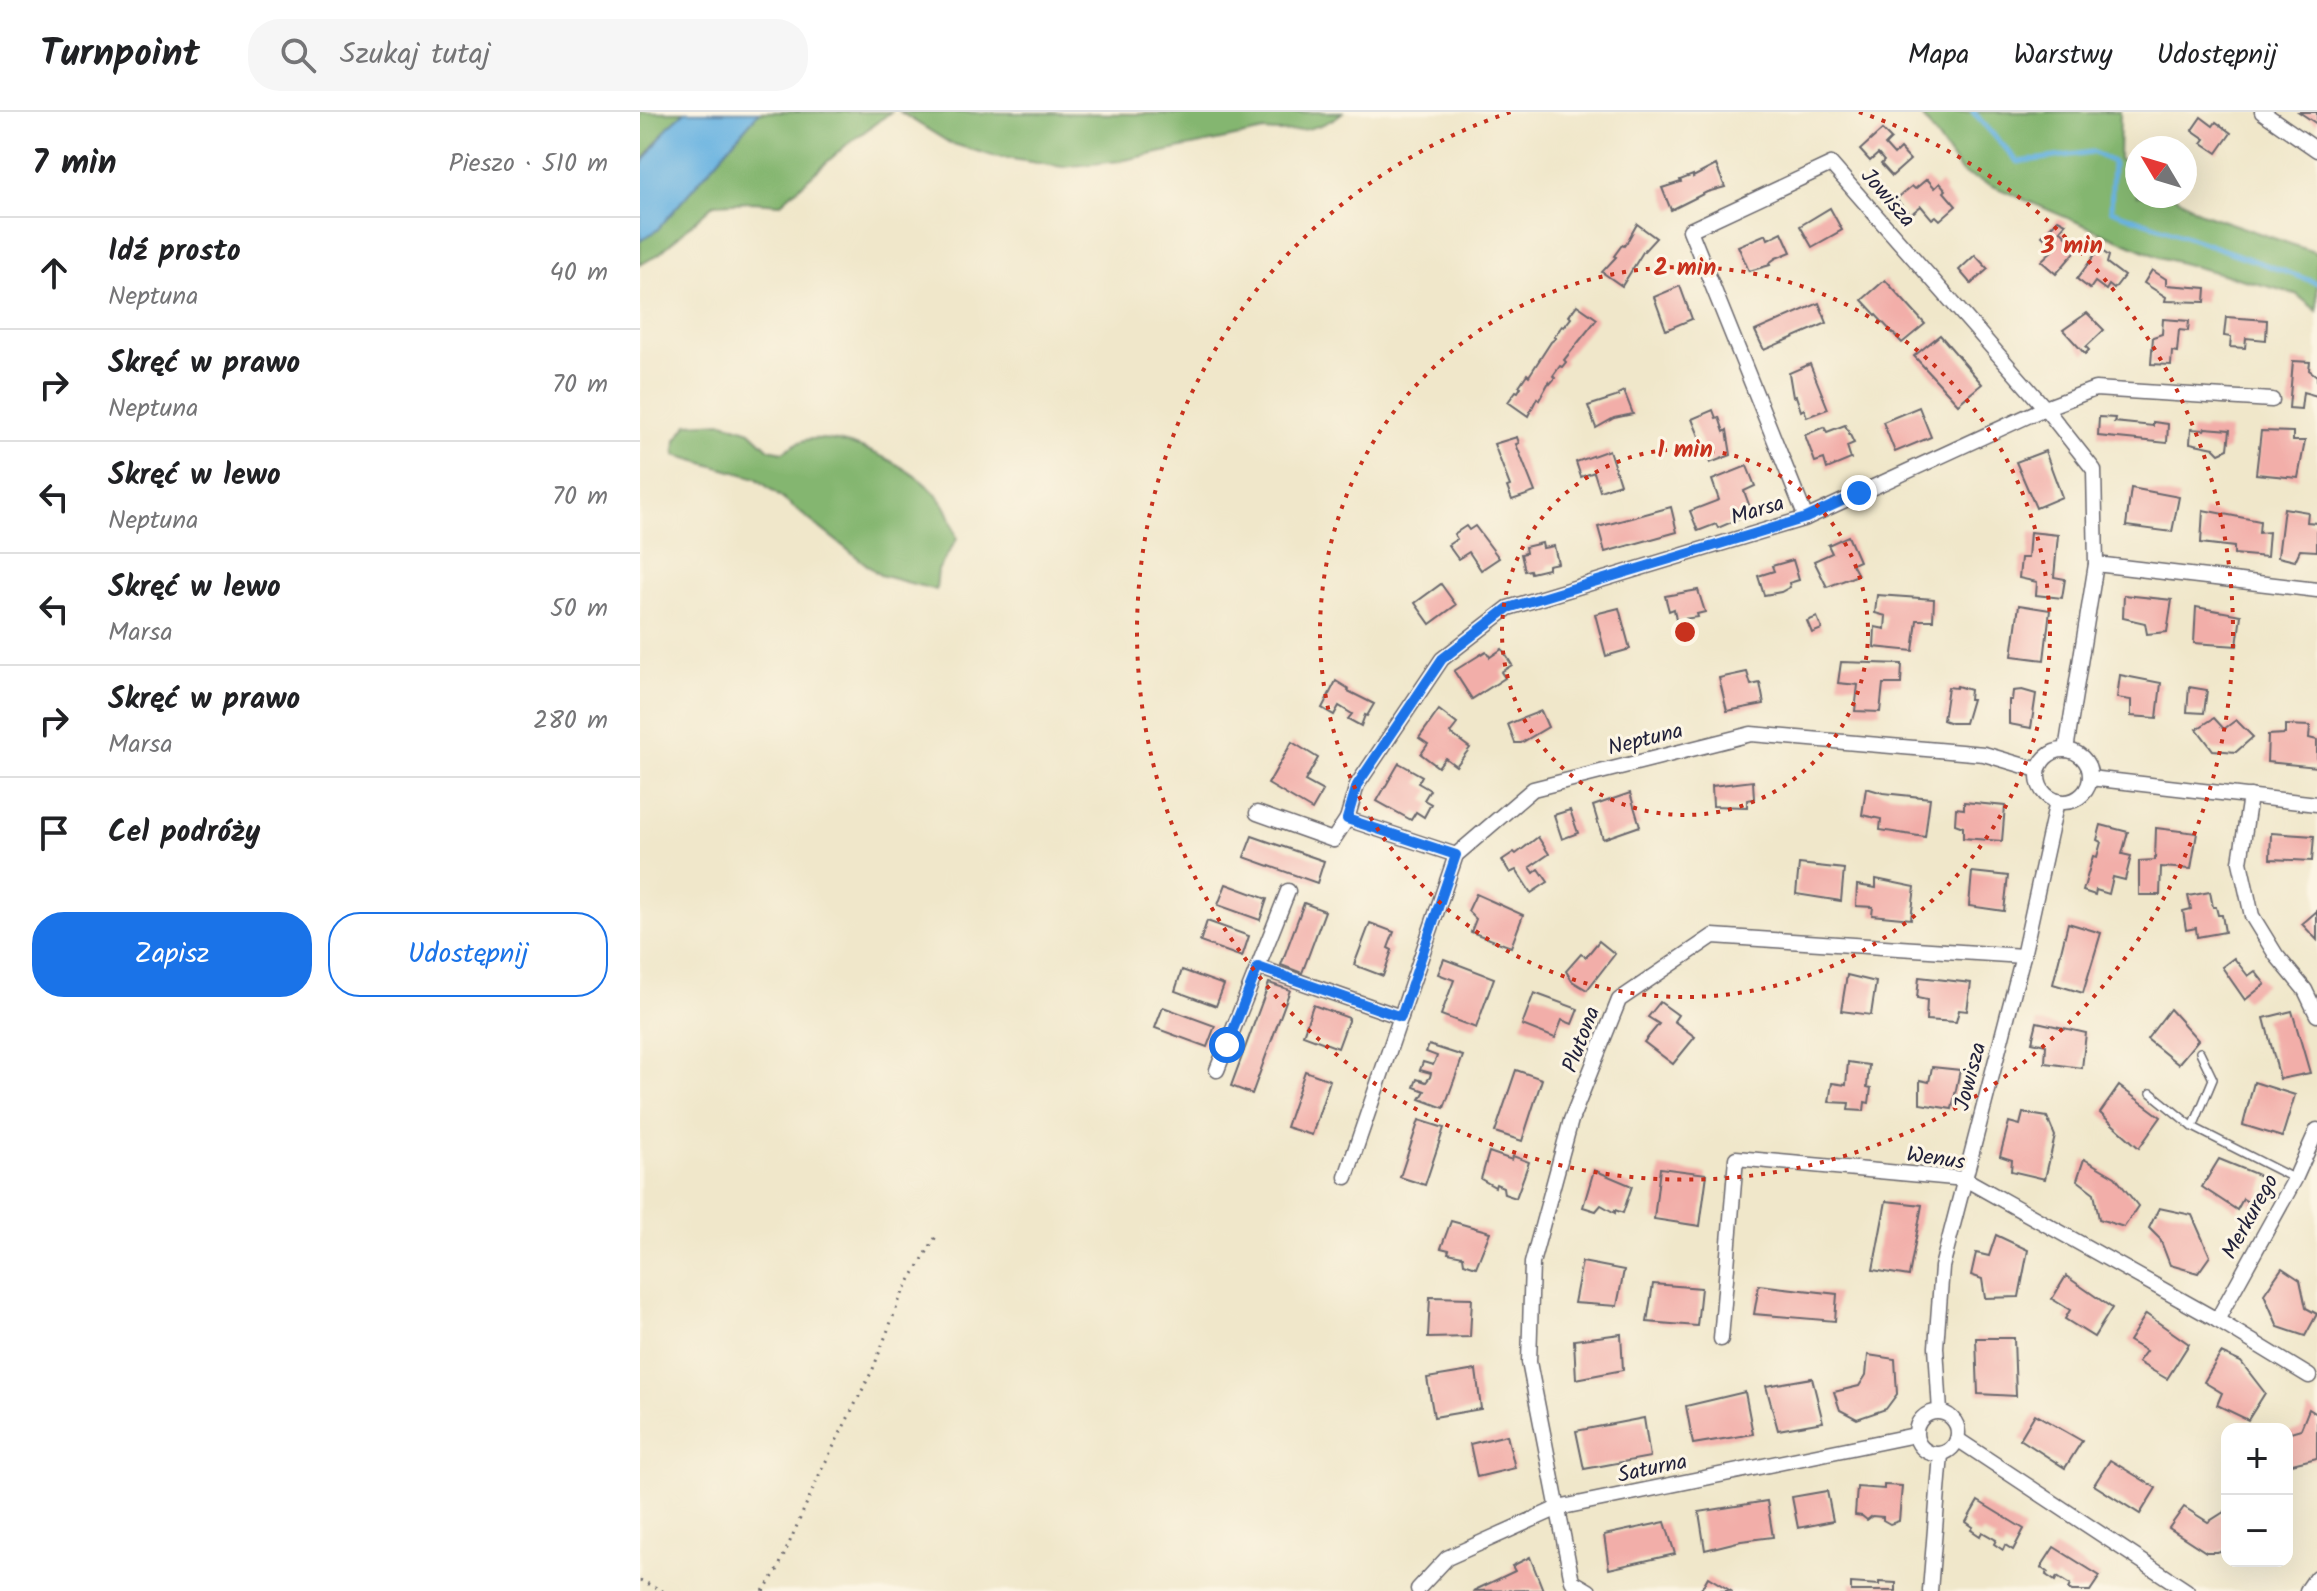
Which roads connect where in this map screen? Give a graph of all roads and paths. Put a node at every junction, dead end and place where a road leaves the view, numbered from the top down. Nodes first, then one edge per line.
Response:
1 (2262, 112) edge
2 (2317, 150) edge
3 (2272, 400) dead end
4 (2045, 408) junction
5 (1806, 518) junction
6 (2096, 564) junction
7 (2317, 590) edge
8 (2066, 750) junction
9 (2038, 770) junction
10 (2090, 778) junction
11 (2250, 796) junction
12 (2057, 801) junction
13 (2317, 804) edge
14 (1257, 813) dead end
15 (1347, 819) junction
16 (1456, 855) junction
17 (1288, 891) dead end
18 (2023, 956) junction
19 (1258, 967) junction
20 (2317, 1015) edge
21 (1401, 1017) junction
22 (2200, 1052) dead end
23 (1217, 1070) dead end
24 (2151, 1093) dead end
25 (2193, 1127) junction
26 (2317, 1130) edge
27 (1346, 1177) dead end
28 (1965, 1179) junction
29 (2295, 1179) junction
30 (938, 1233) dead end
31 (2217, 1320) junction
32 (1721, 1339) dead end
33 (2309, 1376) dead end
34 (1940, 1412) junction
35 (1915, 1435) junction
36 (1957, 1439) junction
37 (1941, 1454) junction
38 (1558, 1508) junction
39 (2317, 1578) edge
40 (640, 1580) edge
41 (1418, 1589) edge
42 (663, 1591) edge
43 (763, 1591) edge
44 (1589, 1591) edge
45 (1930, 1591) edge
46 (2187, 1591) edge
47 (2308, 1591) edge

1 - 2 street
3 - 4 street, Marsa
4 - 5 street, Marsa
4 - 5 street, Jowisza
4 - 6 street, Jowisza
5 - 15 street, Marsa
6 - 7 street
6 - 8 street, Jowisza
8 - 9 street
8 - 10 street
9 - 12 street
9 - 16 street, Neptuna
10 - 11 street
10 - 12 street
11 - 13 street
11 - 20 street
12 - 18 street, Jowisza
14 - 15 street
15 - 16 street
16 - 21 street
17 - 19 street
18 - 28 street, Jowisza
18 - 38 street, Plutona
19 - 21 street
19 - 23 street
21 - 27 street
22 - 25 lane
24 - 25 lane
25 - 29 lane
26 - 29 street, Merkurego
28 - 31 street, Wenus
28 - 32 street, Wenus
28 - 34 street, Jowisza
29 - 31 street, Merkurego
30 - 43 path
31 - 33 street, Wenus
34 - 35 street
34 - 36 street
35 - 37 street
35 - 38 street, Saturna
36 - 37 street
36 - 46 street
37 - 45 street
38 - 41 street, Saturna
38 - 44 street, Plutona
39 - 47 street
40 - 42 path

